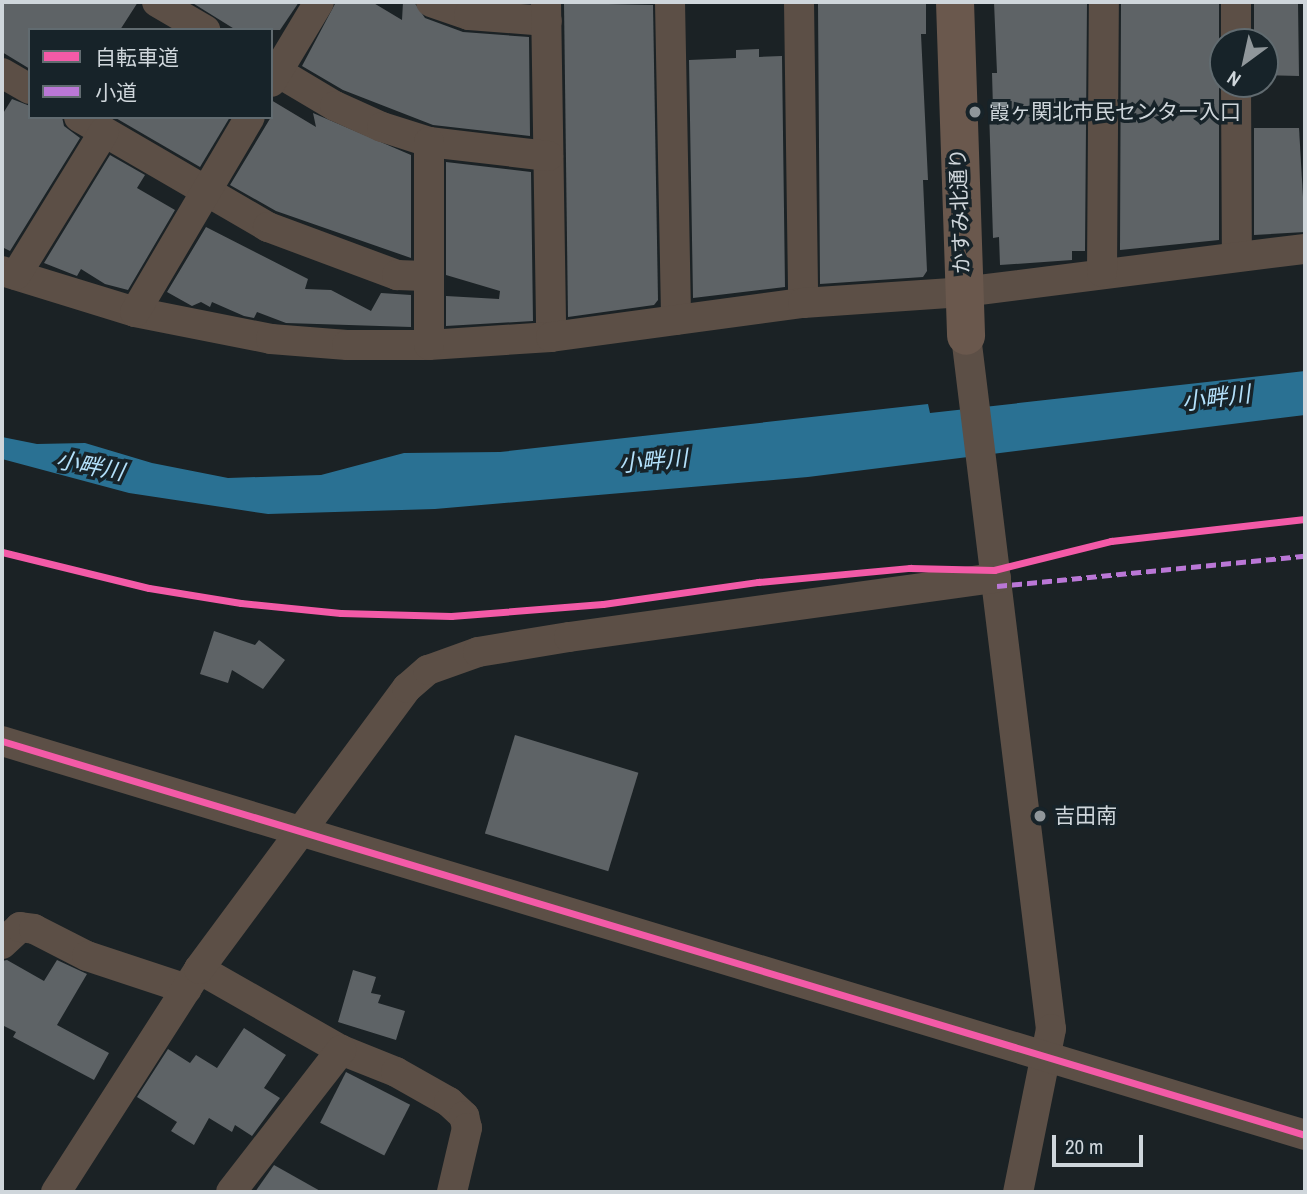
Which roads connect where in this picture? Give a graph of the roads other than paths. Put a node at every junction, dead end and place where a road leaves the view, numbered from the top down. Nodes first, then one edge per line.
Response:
1 (157, 2) edge
2 (319, 2) edge
3 (431, 2) edge
4 (670, 2) edge
5 (799, 2) edge
6 (955, 2) edge
7 (1104, 2) edge
8 (1236, 2) edge
9 (547, 11) edge
10 (202, 28) edge
11 (1236, 28) edge
12 (2, 74) edge
13 (273, 74) edge
14 (28, 88) edge
15 (1236, 98) edge
16 (249, 119) edge
17 (91, 125) edge
18 (429, 142) junction
19 (548, 156) junction
20 (207, 191) junction
21 (1305, 249) edge
22 (1237, 256) junction
23 (1102, 272) junction
24 (9, 273) edge
25 (425, 276) junction
26 (963, 292) junction
27 (803, 303) junction
28 (135, 312) junction
29 (676, 320) junction
30 (966, 336) joint
31 (551, 337) junction
32 (429, 345) junction
33 (994, 570) junction
34 (2, 741) edge
35 (299, 831) junction
36 (2, 944) edge
37 (193, 979) junction
38 (341, 1050) junction
39 (1046, 1060) junction
40 (1305, 1135) edge
41 (56, 1192) edge
42 (231, 1192) edge
43 (452, 1192) edge
44 (1018, 1192) edge

1 - 10 street
2 - 13 street
3 - 9 street
4 - 29 street
5 - 27 street
6 - 26 street, かすみ北通り
7 - 23 street
8 - 11 street
9 - 19 street
12 - 14 street
13 - 18 street
15 - 22 street
16 - 20 street
17 - 20 street
17 - 24 street
18 - 19 street
18 - 25 street
19 - 31 street
20 - 25 street
20 - 28 street
21 - 22 street
22 - 23 street
23 - 26 street
24 - 28 street
25 - 32 street
26 - 27 street
26 - 30 street, かすみ北通り
27 - 29 street
28 - 32 street
29 - 31 street
30 - 33 street
31 - 32 street
33 - 35 street
33 - 39 street
34 - 35 street
35 - 37 street
35 - 39 street
36 - 37 street
37 - 38 street
37 - 41 street
38 - 42 street
38 - 43 street
39 - 40 street
39 - 44 street

